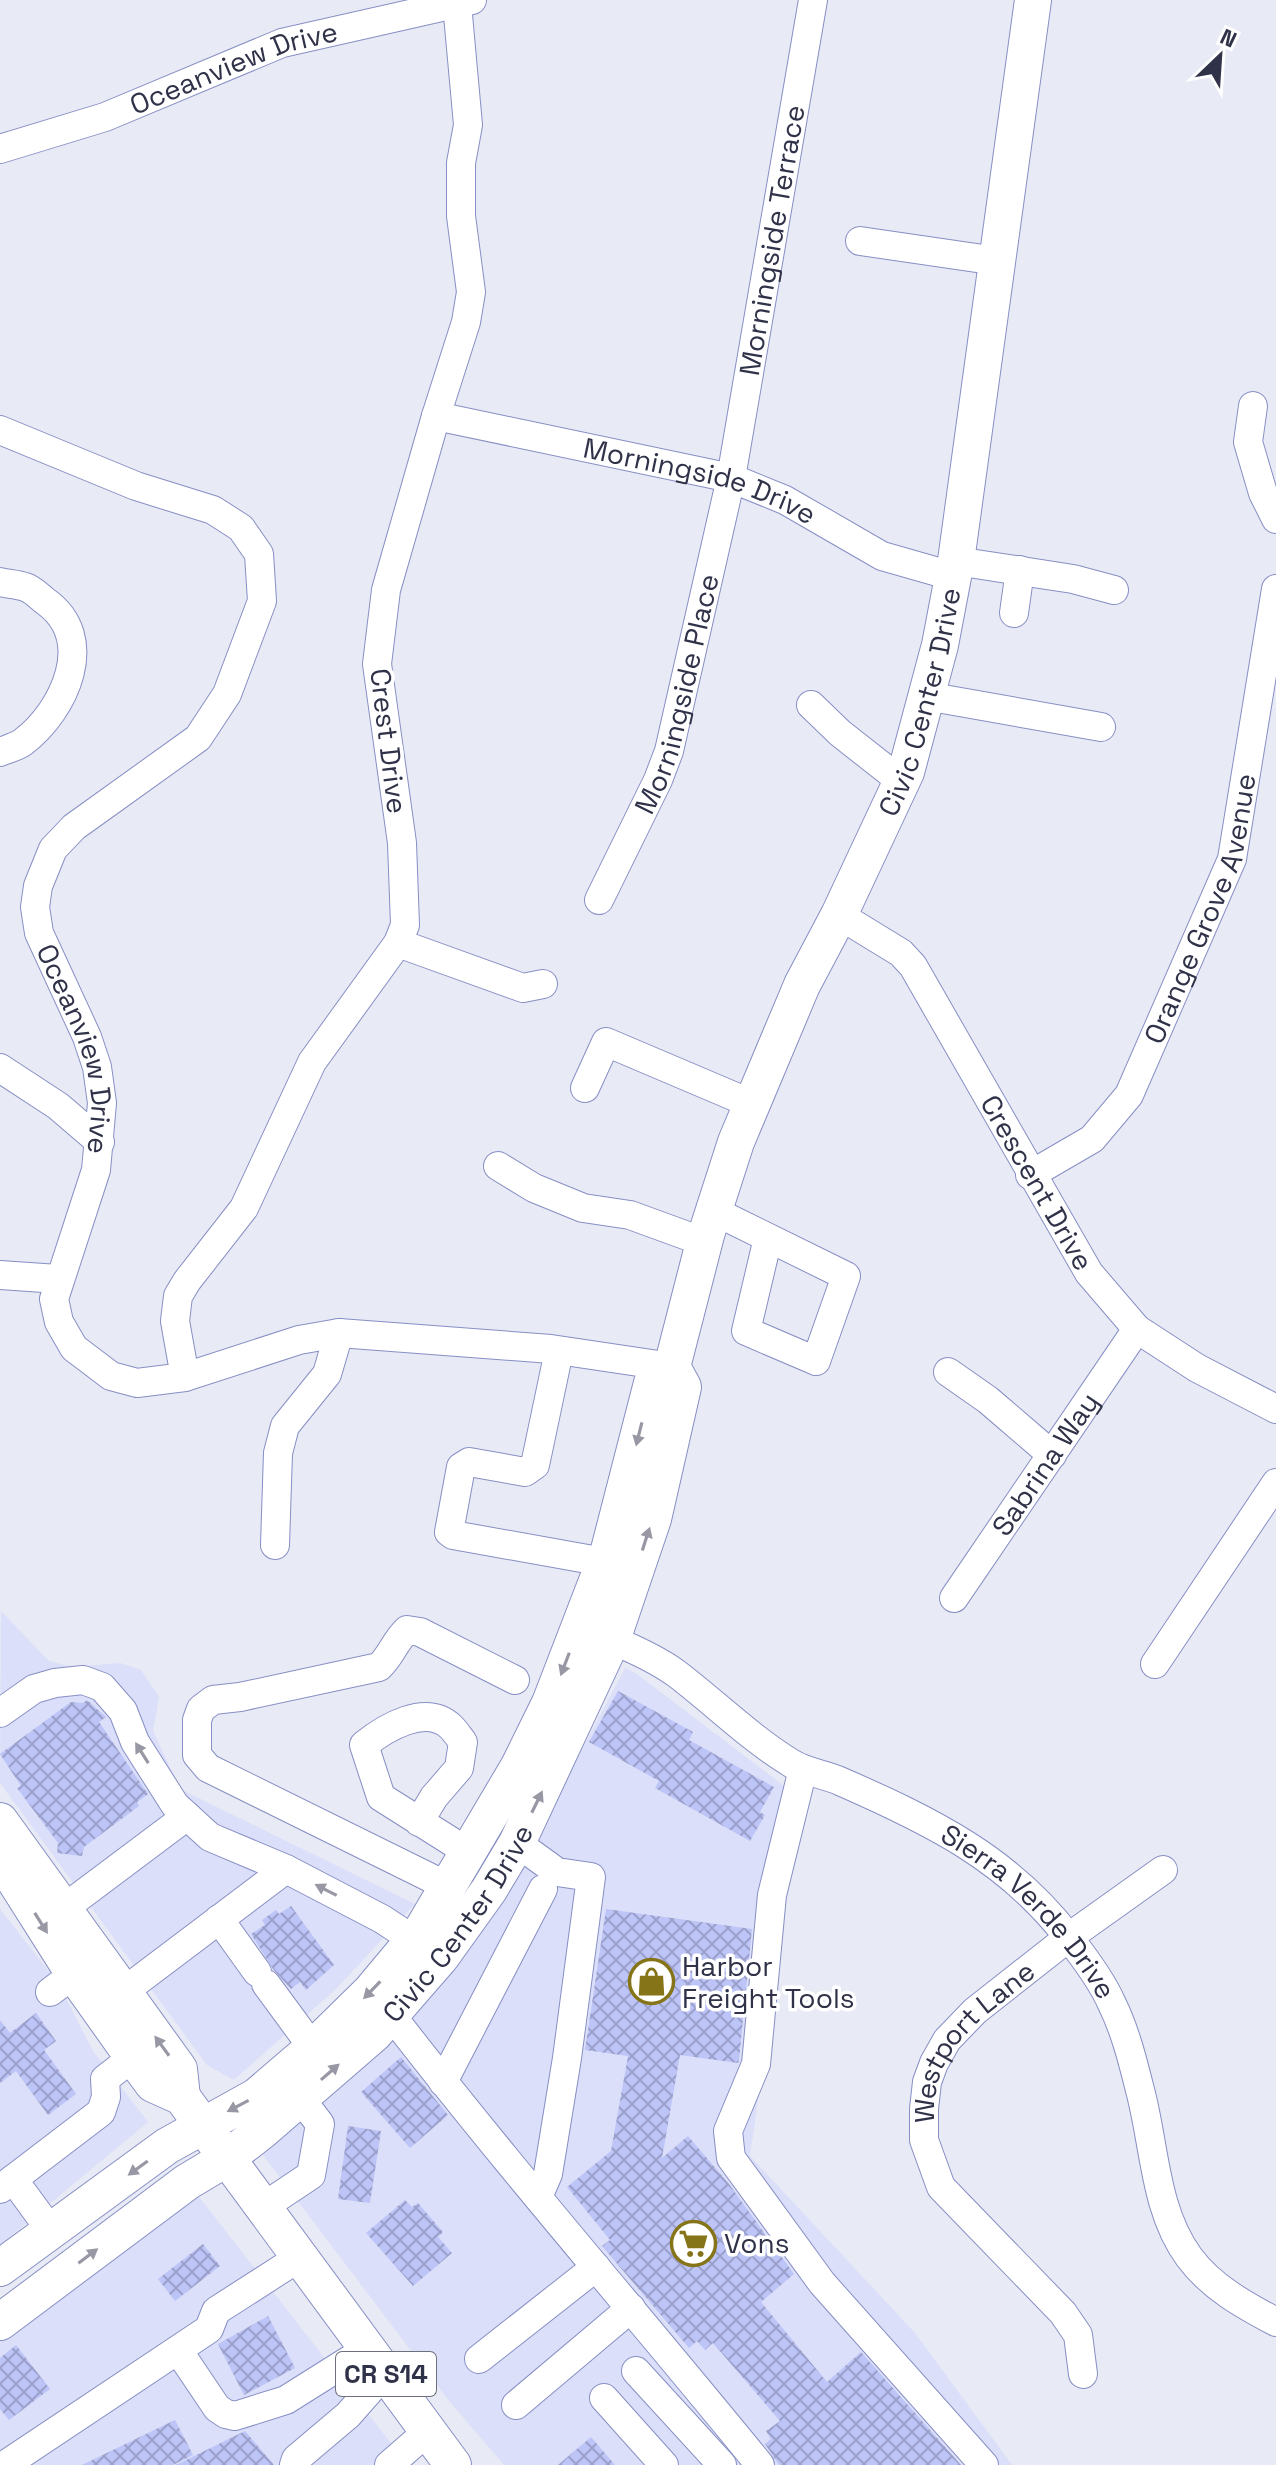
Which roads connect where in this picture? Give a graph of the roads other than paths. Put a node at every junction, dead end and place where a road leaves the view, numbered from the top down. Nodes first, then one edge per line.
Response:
1 (813, 0) edge
2 (1033, 0) edge
3 (464, 2) edge
4 (0, 149) edge
5 (860, 241) dead end
6 (997, 261) junction
7 (1253, 406) dead end
8 (436, 416) junction
9 (0, 430) edge
10 (731, 478) junction
11 (1276, 519) edge
12 (954, 568) junction
13 (1020, 570) junction
14 (0, 582) edge
15 (1276, 589) edge
16 (1114, 590) dead end
17 (1014, 613) dead end
18 (926, 696) junction
19 (811, 705) dead end
20 (1101, 727) dead end
21 (0, 752) edge
22 (901, 781) junction
23 (599, 900) dead end
24 (839, 915) junction
25 (398, 943) junction
26 (543, 984) dead end
27 (0, 1068) edge
28 (585, 1088) dead end
29 (752, 1104) junction
30 (100, 1142) junction
31 (498, 1166) dead end
32 (1030, 1175) junction
33 (709, 1226) junction
34 (768, 1238) dead end
35 (0, 1275) edge
36 (58, 1279) junction
37 (1137, 1329) junction
38 (339, 1333) junction
39 (559, 1351) junction
40 (672, 1367) junction
41 (948, 1372) dead end
42 (185, 1377) junction
43 (1276, 1409) edge
44 (1052, 1455) junction
45 (1276, 1483) edge
46 (275, 1545) dead end
47 (606, 1556) junction
48 (954, 1598) dead end
49 (612, 1640) junction
50 (1155, 1664) dead end
51 (515, 1680) dead end
52 (0, 1713) edge
53 (803, 1769) junction
54 (187, 1816) junction
55 (0, 1821) edge
56 (419, 1822) dead end
57 (517, 1843) junction
58 (468, 1852) junction
59 (0, 1857) edge
60 (286, 1869) junction
61 (1163, 1870) dead end
62 (447, 1886) junction
63 (543, 1889) dead end
64 (63, 1909) junction
65 (219, 1919) junction
66 (1069, 1937) junction
67 (414, 1940) junction
68 (123, 1992) junction
69 (392, 2016) junction
70 (313, 2048) junction
71 (133, 2057) junction
72 (443, 2082) junction
73 (300, 2098) junction
74 (193, 2111) junction
75 (227, 2158) junction
76 (6, 2184) edge
77 (538, 2197) junction
78 (263, 2207) junction
79 (51, 2231) junction
80 (300, 2257) junction
81 (596, 2267) junction
82 (0, 2268) edge
83 (631, 2308) junction
84 (0, 2322) edge
85 (1276, 2322) edge
86 (178, 2350) junction
87 (479, 2359) dead end
88 (376, 2361) junction
89 (636, 2371) dead end
90 (1083, 2374) dead end
91 (303, 2378) junction
92 (604, 2398) dead end
93 (516, 2405) dead end
94 (226, 2414) junction
95 (428, 2431) junction
96 (757, 2464) edge
97 (5, 2465) edge
98 (294, 2465) edge
99 (389, 2465) edge
100 (453, 2465) edge
101 (664, 2465) edge
102 (722, 2465) edge
103 (984, 2465) edge

1 - 10 street, Morningside Terrace
2 - 6 main road, Civic Center Drive
3 - 4 street, Oceanview Drive
3 - 8 street, Crest Drive
5 - 6 street
6 - 12 main road, Civic Center Drive
7 - 11 street
8 - 10 street, Morningside Drive
8 - 25 street, Crest Drive
9 - 30 street, Oceanview Drive
10 - 12 street, Morningside Drive
10 - 23 street, Morningside Place
12 - 13 street, Morningside Drive
12 - 18 main road, Civic Center Drive
13 - 16 street, Morningside Drive
13 - 17 street
14 - 21 street
15 - 32 street, Orange Grove Avenue
18 - 20 street
18 - 22 main road, Civic Center Drive
19 - 22 street
22 - 24 main road, Civic Center Drive
24 - 29 main road, Civic Center Drive
24 - 32 street, Crescent Drive
25 - 26 street
25 - 42 street, Crest Drive
27 - 30 street
28 - 29 street
29 - 33 main road, Civic Center Drive
30 - 36 street, Oceanview Drive
31 - 33 street
32 - 37 street, Crescent Drive
33 - 34 street
33 - 40 main road, Civic Center Drive
35 - 36 street
36 - 42 street, Oceanview Drive
37 - 43 street, Crescent Drive
37 - 44 street, Sabrina Way
38 - 39 street, Oceanview Drive
38 - 42 street, Oceanview Drive
38 - 46 street
39 - 40 street, Oceanview Drive
39 - 47 street
40 -> 47 main road, Civic Center Drive
49 -> 40 main road, Civic Center Drive
41 - 44 street
44 - 48 street, Sabrina Way
45 - 50 street
47 - 49 main road
47 -> 58 main road, Civic Center Drive
49 - 53 street, Sierra Verde Drive
57 -> 49 main road, Civic Center Drive
51 - 62 street
54 -> 52 street
53 - 66 street, Sierra Verde Drive
53 - 103 street
54 - 60 street
54 - 64 street
55 - 64 main road, CR S14
56 - 58 street
57 - 69 main road, Civic Center Drive
57 - 77 street
58 - 62 main road, Civic Center Drive
59 -> 71 main road, CR S14
60 - 65 street
67 -> 60 street
61 - 66 street, Westport Lane
62 - 67 main road, Civic Center Drive
63 - 72 street
64 - 68 main road, CR S14
65 - 68 street
65 - 70 street
66 - 85 street, Sierra Verde Drive
66 - 90 street, Westport Lane
67 -> 70 main road, Civic Center Drive
74 -> 68 main road, CR S14
69 - 72 street
73 -> 69 main road, Civic Center Drive
70 -> 74 main road, Civic Center Drive
71 - 74 main road, CR S14
71 - 76 street
72 - 77 street
73 - 75 main road, Civic Center Drive
73 - 78 street
74 - 75 main road, CR S14
74 -> 79 main road, Civic Center Drive
75 - 78 main road, CR S14
84 -> 75 main road, Civic Center Drive
76 - 79 street
77 - 81 street
78 - 80 main road, CR S14
79 - 82 main road, Civic Center Drive
80 - 86 street
80 - 88 main road, CR S14
81 - 83 street
81 - 87 street
83 - 93 street
83 - 96 street
86 - 94 street
86 - 97 street
88 - 91 street
88 - 95 main road, CR S14
88 - 98 street
89 - 102 street
91 - 94 street
91 - 94 street
92 - 101 street
95 - 99 street
95 - 100 main road, CR S14

